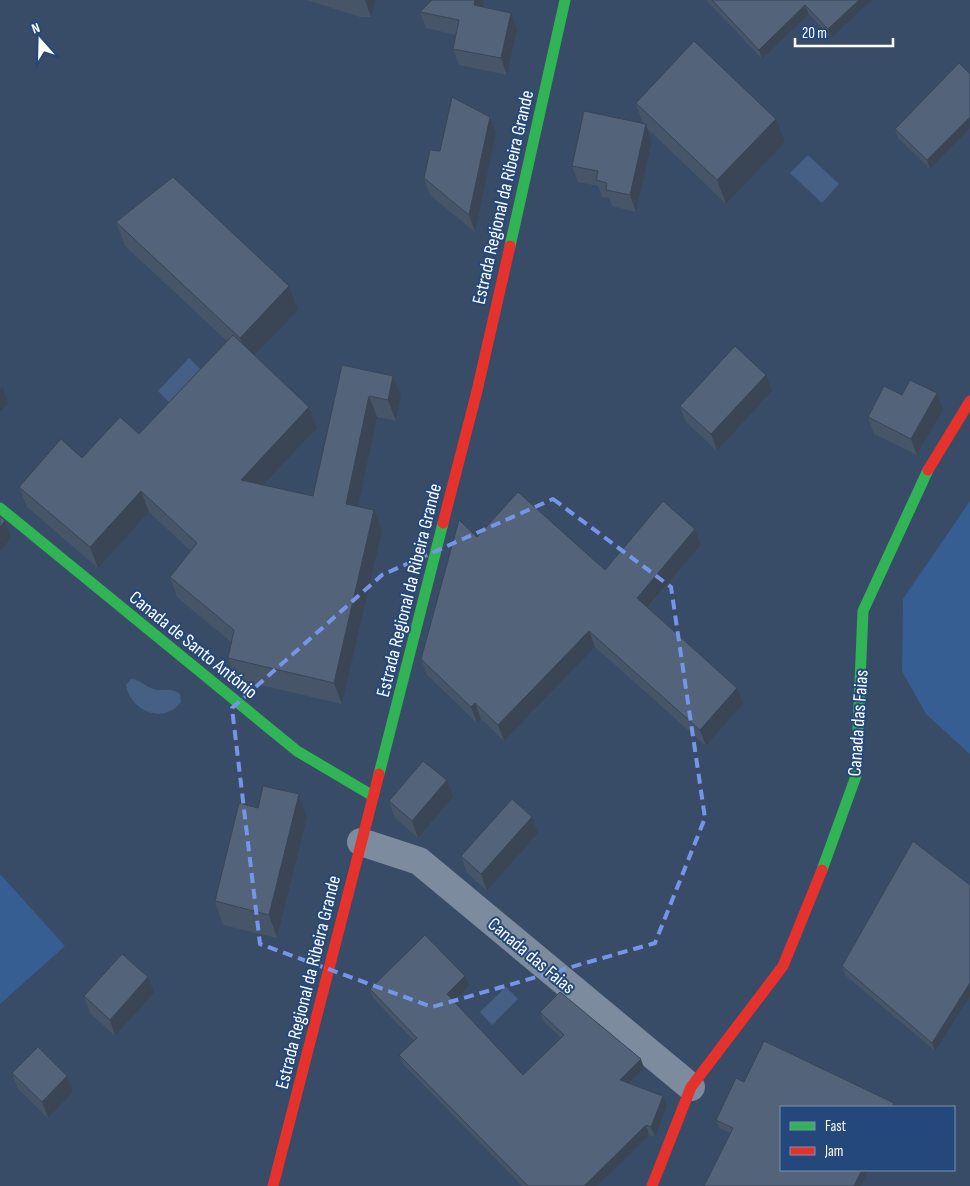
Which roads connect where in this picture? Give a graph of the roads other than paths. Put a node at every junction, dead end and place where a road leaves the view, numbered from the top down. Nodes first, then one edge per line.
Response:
1 (565, 0) edge
2 (970, 401) edge
3 (0, 508) edge
4 (373, 796) junction
5 (361, 842) junction
6 (691, 1087) junction
7 (273, 1186) edge
8 (652, 1186) edge

1 - 4 street, Estrada Regional da Ribeira Grande
2 - 6 street, Canada das Faias
3 - 4 street, Canada de Santo António
4 - 5 street, Estrada Regional da Ribeira Grande
5 - 6 street, Canada das Faias
5 - 7 street, Estrada Regional da Ribeira Grande
6 - 8 street, Canada das Faias

